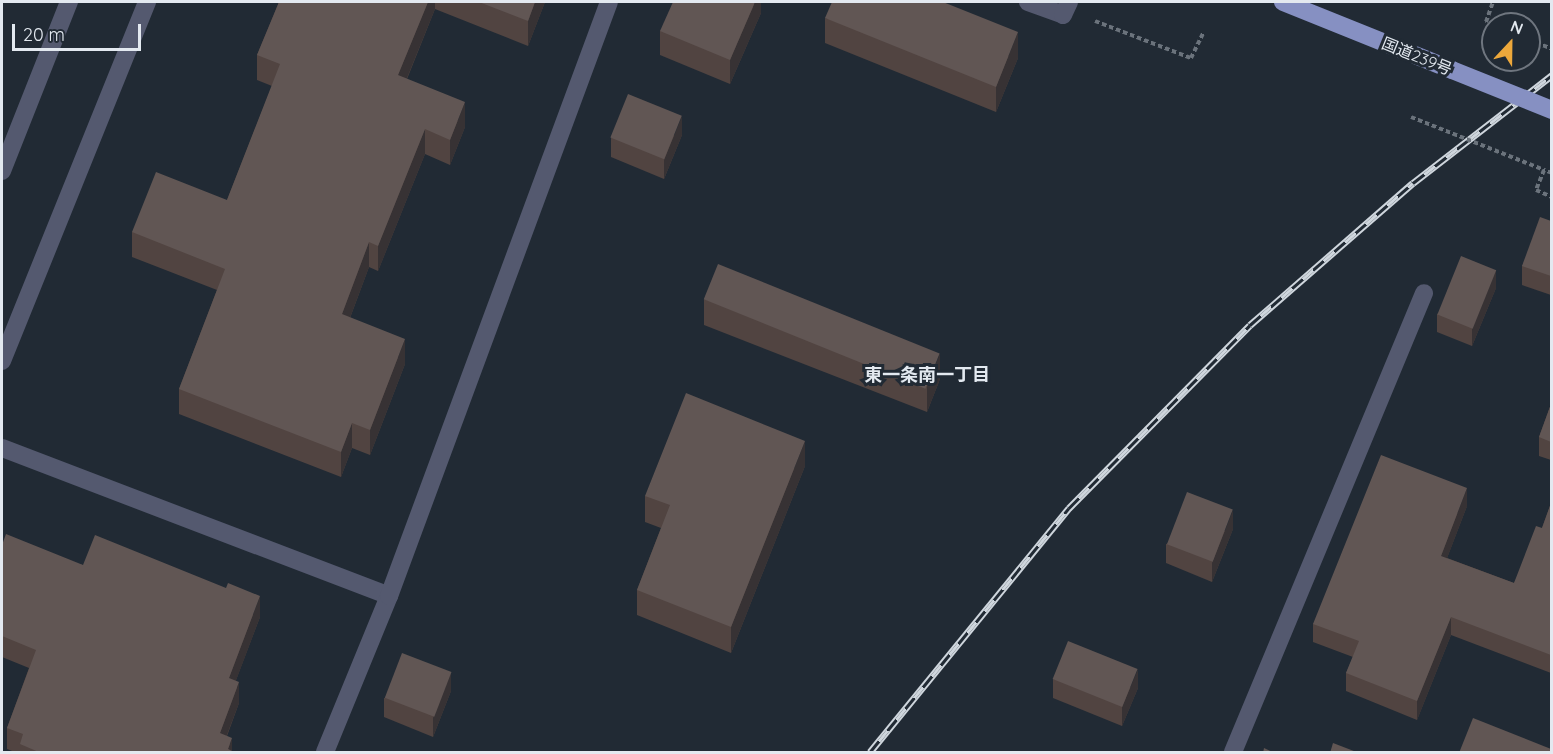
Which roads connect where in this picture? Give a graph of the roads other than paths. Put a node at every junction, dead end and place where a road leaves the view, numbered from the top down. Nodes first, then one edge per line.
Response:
1 (69, 2) edge
2 (147, 2) edge
3 (609, 2) edge
4 (1028, 2) edge
5 (1069, 2) edge
6 (1282, 2) edge
7 (1551, 110) edge
8 (2, 171) edge
9 (1424, 293) dead end
10 (2, 361) edge
11 (2, 448) edge
12 (389, 596) junction
13 (324, 753) edge
14 (1233, 753) edge

1 - 8 street
2 - 10 street
3 - 12 street
4 - 5 street
6 - 7 highway, 国道239号, bridge
9 - 14 street
11 - 12 street
12 - 13 street

